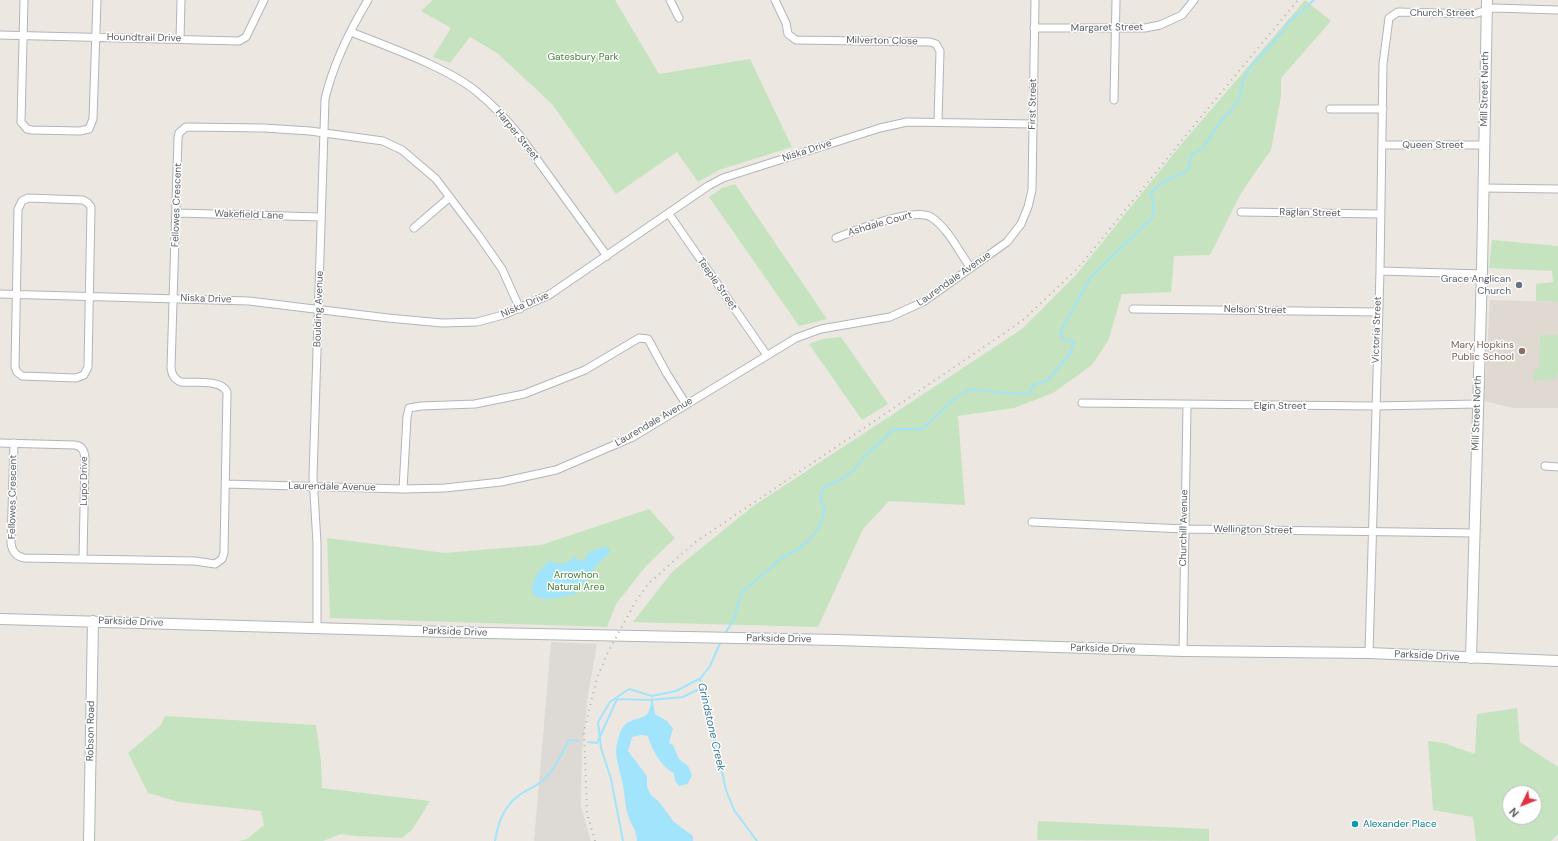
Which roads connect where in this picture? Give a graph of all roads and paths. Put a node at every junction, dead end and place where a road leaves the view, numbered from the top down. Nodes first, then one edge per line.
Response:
1 (24, 0) edge
2 (97, 0) edge
3 (181, 0) edge
4 (264, 0) edge
5 (368, 0) edge
6 (670, 0) edge
7 (775, 0) edge
8 (1035, 0) edge
9 (1116, 0) edge
10 (1194, 0) edge
11 (1487, 0) edge
12 (1558, 10) edge
13 (1487, 11) junction
14 (1398, 12) joint
15 (679, 18) dead end
16 (1034, 28) junction
17 (1115, 28) junction
18 (351, 32) junction
19 (0, 35) edge
20 (23, 35) junction
21 (96, 37) junction
22 (180, 39) junction
23 (1114, 100) dead end
24 (1330, 109) dead end
25 (1383, 109) junction
26 (938, 122) junction
27 (1033, 124) junction
28 (323, 133) junction
29 (1383, 145) junction
30 (1484, 145) junction
31 (1484, 188) junction
32 (1558, 190) edge
33 (450, 197) junction
34 (1028, 207) joint
35 (1240, 212) dead end
36 (177, 213) junction
37 (669, 214) junction
38 (1380, 214) junction
39 (321, 217) junction
40 (414, 228) dead end
41 (836, 238) dead end
42 (607, 256) junction
43 (971, 268) junction
44 (1380, 271) junction
45 (1482, 274) junction
46 (0, 294) edge
47 (16, 294) junction
48 (89, 296) junction
49 (175, 298) junction
50 (319, 309) junction
51 (520, 309) junction
52 (1133, 309) dead end
53 (1378, 312) junction
54 (766, 354) junction
55 (1082, 403) dead end
56 (686, 404) junction
57 (1477, 404) junction
58 (1187, 406) junction
59 (1375, 406) junction
60 (0, 443) edge
61 (14, 443) junction
62 (1545, 466) dead end
63 (1558, 466) edge
64 (226, 484) junction
65 (314, 487) junction
66 (403, 489) junction
67 (1032, 522) dead end
68 (1184, 529) junction
69 (1372, 532) junction
70 (1474, 533) junction
71 (83, 558) junction
72 (0, 619) edge
73 (93, 621) junction
74 (317, 627) junction
75 (1183, 651) junction
76 (1369, 653) junction
77 (1471, 658) junction
78 (1558, 661) edge
79 (90, 841) edge

1 - 20 street
2 - 21 street
3 - 22 street
4 - 22 street, Houndtrail Drive
5 - 18 street, Boulding Avenue
6 - 15 street
7 - 26 street, Milverton Close
8 - 16 street, First Street
9 - 17 street
10 - 17 street, Margaret Street
11 - 13 main road, Mill Street North
12 - 13 street, Church Street
13 - 14 street, Church Street
13 - 30 main road, Mill Street North
14 - 25 street, Victoria Street
16 - 17 street, Margaret Street
16 - 27 street, First Street
17 - 23 street
18 - 28 street, Boulding Avenue
18 - 42 street, Harper Street
19 - 20 street, Houndtrail Drive
20 - 21 street, Houndtrail Drive
20 - 21 street
21 - 22 street, Houndtrail Drive
24 - 25 street
25 - 29 street, Victoria Street
26 - 27 street, Niska Drive
26 - 37 street, Niska Drive
27 - 34 street, First Street
28 - 33 street, Fellowes Crescent
28 - 36 street, Fellowes Crescent
28 - 39 street, Boulding Avenue
29 - 30 street, Queen Street
29 - 38 street, Victoria Street
30 - 31 main road, Mill Street North
31 - 32 street
31 - 45 main road, Mill Street North
33 - 40 street
33 - 51 street, Fellowes Crescent
34 - 43 street, Laurendale Avenue
35 - 38 street, Raglan Street
36 - 39 street, Wakefield Lane
36 - 49 street, Fellowes Crescent
37 - 42 street, Niska Drive
37 - 54 street, Teeple Street
38 - 44 street, Victoria Street
39 - 50 street, Boulding Avenue
41 - 43 street, Ashdale Court
42 - 51 street, Niska Drive
43 - 54 street, Laurendale Avenue
44 - 45 street
44 - 53 street, Victoria Street
45 - 57 main road, Mill Street North
46 - 47 street, Niska Drive
47 - 48 street, Niska Drive
47 - 48 street
47 - 48 street
48 - 49 street, Niska Drive
49 - 50 street, Niska Drive
49 - 64 street, Fellowes Crescent
50 - 51 street, Niska Drive
50 - 65 street, Boulding Avenue
52 - 53 street, Nelson Street
53 - 59 street, Victoria Street
54 - 56 street, Laurendale Avenue
55 - 58 street, Elgin Street
56 - 66 street, Laurendale Avenue
56 - 66 street
57 - 59 street, Elgin Street
57 - 70 main road, Mill Street North
58 - 59 street, Elgin Street
58 - 68 street, Churchill Avenue
59 - 69 street, Victoria Street
60 - 61 street, Lupo Drive
61 - 71 street, Lupo Drive
61 - 71 street, Fellowes Crescent
62 - 63 street
64 - 65 street, Laurendale Avenue
64 - 71 street, Fellowes Crescent
65 - 66 street, Laurendale Avenue
65 - 74 street, Boulding Avenue
67 - 68 street, Wellington Street
68 - 69 street, Wellington Street
68 - 75 street, Churchill Avenue
69 - 70 street, Wellington Street
69 - 76 street, Victoria Street
70 - 77 main road, Mill Street North
72 - 73 main road, Parkside Drive
73 - 74 main road, Parkside Drive
73 - 79 main road, Robson Road
74 - 75 main road, Parkside Drive
75 - 76 main road, Parkside Drive
76 - 77 main road, Parkside Drive
77 - 78 main road, Parkside Drive

